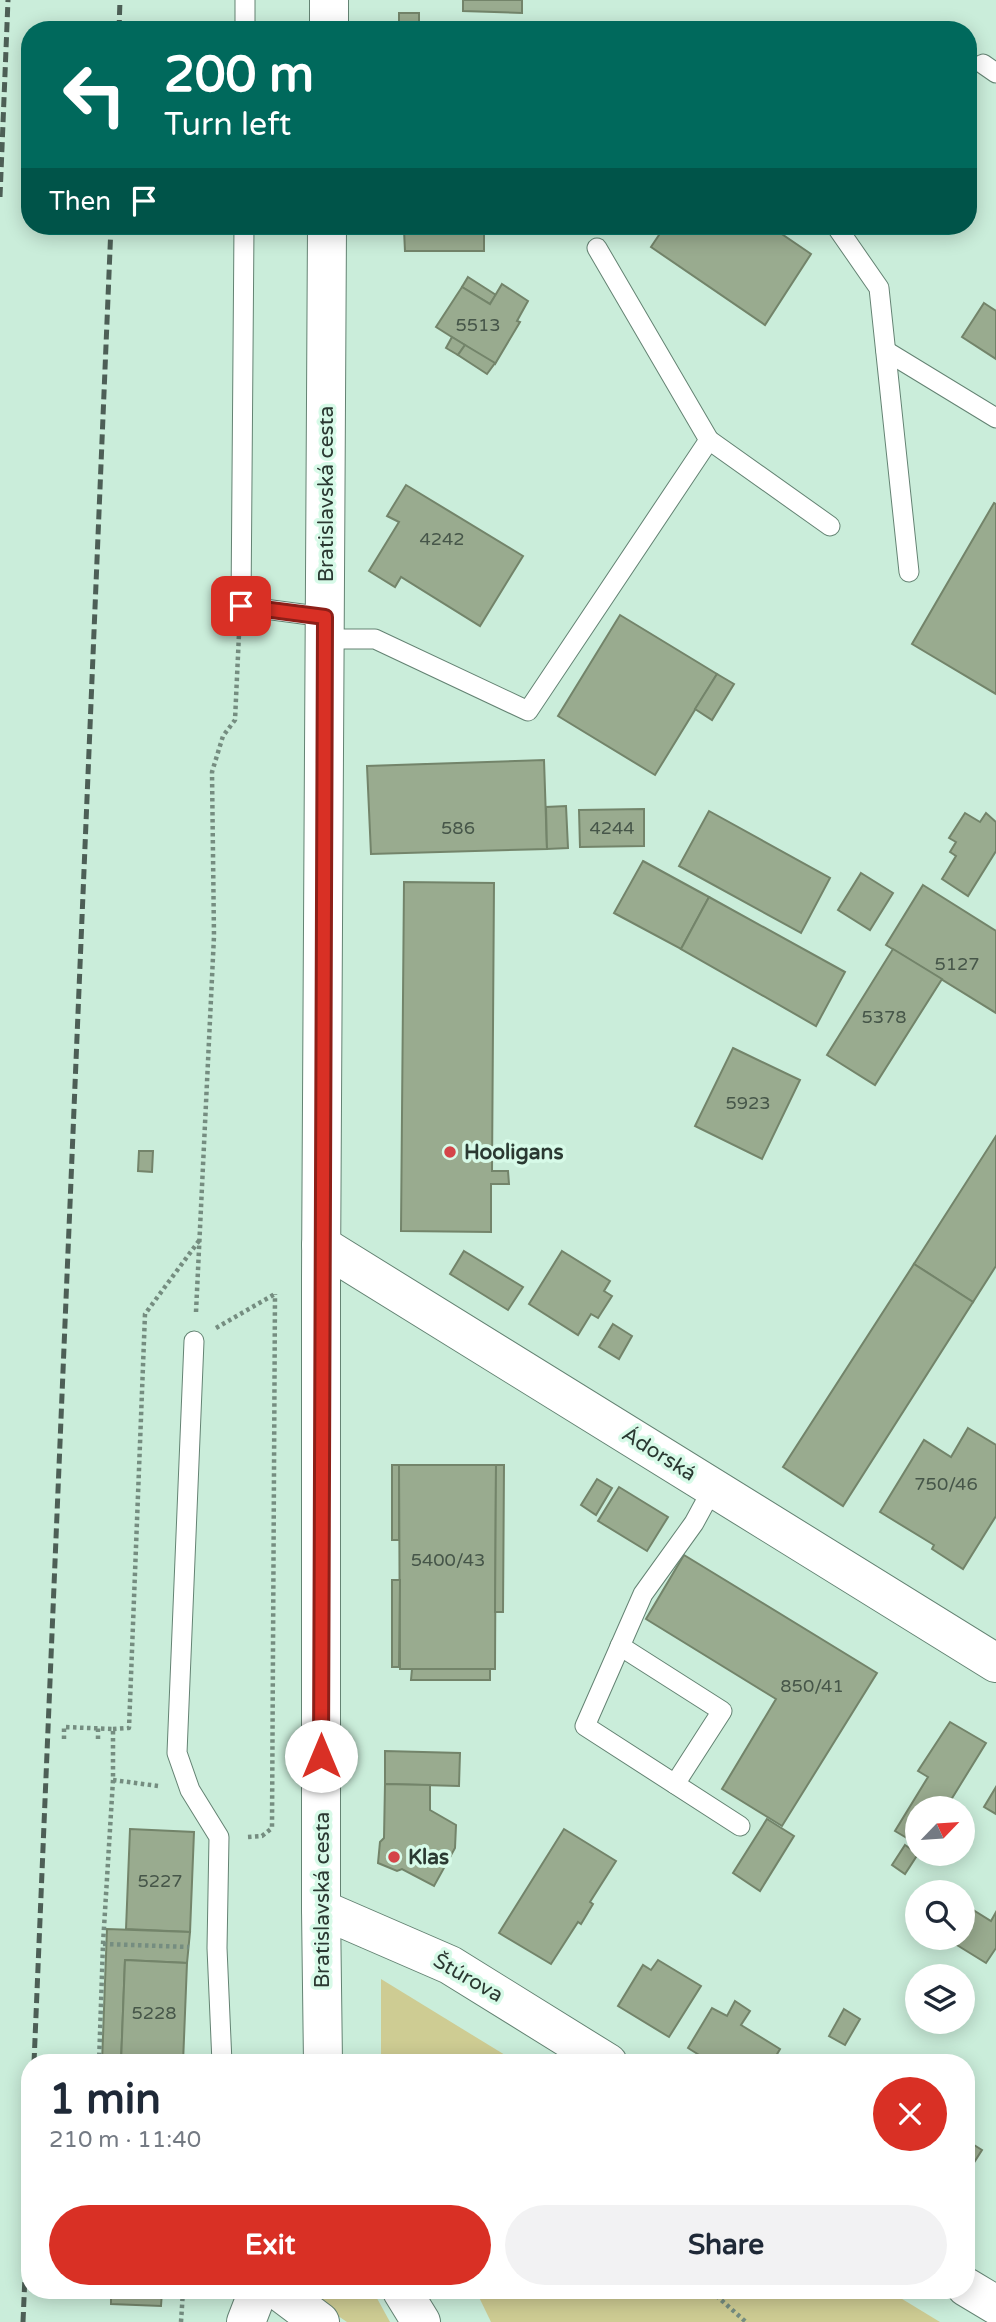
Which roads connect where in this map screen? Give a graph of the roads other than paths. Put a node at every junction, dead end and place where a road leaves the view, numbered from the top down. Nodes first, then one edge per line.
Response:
1 (245, 0) edge
2 (329, 0) edge
3 (245, 21) edge
4 (328, 21) edge
5 (244, 235) edge
6 (327, 235) edge
7 (842, 235) edge
8 (597, 248) dead end
9 (886, 351) junction
10 (996, 418) edge
11 (709, 440) junction
12 (830, 526) dead end
13 (909, 572) dead end
14 (325, 628) junction
15 (321, 1261) junction
16 (194, 1341) road end
17 (713, 1488) junction
18 (620, 1646) junction
19 (996, 1663) edge
20 (675, 1784) junction
21 (740, 1826) dead end
22 (321, 1909) junction
23 (222, 2054) edge
24 (323, 2054) edge
25 (593, 2054) edge
26 (975, 2292) edge
27 (255, 2299) edge
28 (290, 2299) edge
29 (407, 2299) edge
30 (996, 2305) edge
31 (246, 2322) edge
32 (320, 2322) edge
33 (421, 2322) edge

1 - 3 lane
2 - 4 street
5 - 14 lane
6 - 14 street, Bratislavská cesta
7 - 9 lane
8 - 11 lane
9 - 10 lane
9 - 13 lane
11 - 12 lane
11 - 14 lane
14 - 15 street, Bratislavská cesta
15 - 17 street, Ádorská
15 - 22 street, Bratislavská cesta
16 - 23 lane
17 - 18 lane
17 - 19 street, Ádorská
18 - 20 lane
18 - 20 lane
20 - 21 lane
22 - 24 street, Bratislavská cesta
22 - 25 street, Štúrova
26 - 30 street
27 - 31 street
28 - 32 street
29 - 33 street

